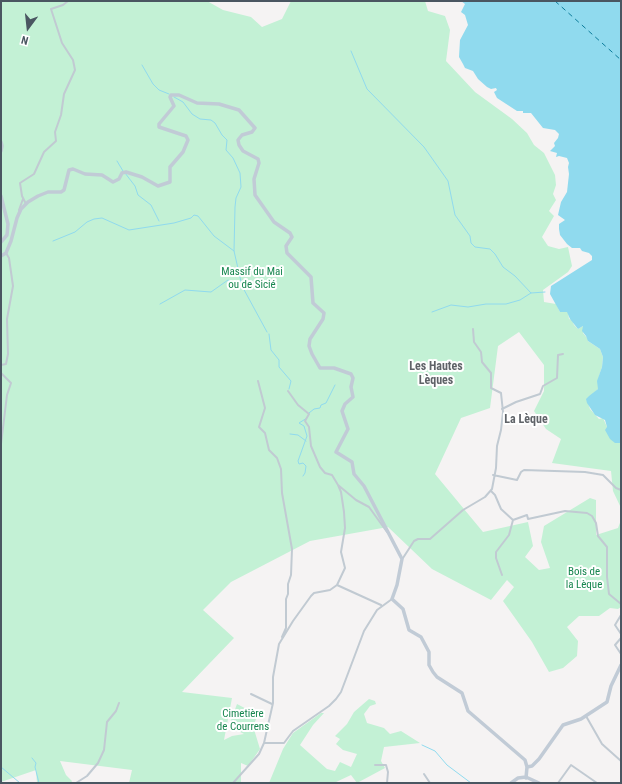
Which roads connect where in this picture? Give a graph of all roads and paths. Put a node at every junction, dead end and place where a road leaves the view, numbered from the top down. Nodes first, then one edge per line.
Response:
1 (68, 1) edge
2 (1, 142) edge
3 (1, 151) edge
4 (1, 196) edge
5 (23, 199) junction
6 (26, 204) junction
7 (19, 213) junction
8 (1, 242) edge
9 (6, 253) junction
10 (1, 256) edge
11 (473, 329) dead end
12 (563, 354) dead end
13 (1, 365) edge
14 (1, 373) edge
15 (258, 381) dead end
16 (288, 391) dead end
17 (502, 409) junction
18 (1, 444) edge
19 (493, 475) junction
20 (338, 485) junction
21 (621, 490) edge
22 (491, 491) junction
23 (513, 520) junction
24 (388, 534) junction
25 (402, 559) junction
26 (502, 575) dead end
27 (337, 585) junction
28 (392, 599) junction
29 (621, 604) edge
30 (381, 605) junction
31 (621, 615) edge
32 (621, 634) edge
33 (621, 638) edge
34 (282, 640) junction
35 (621, 654) edge
36 (621, 665) edge
37 (252, 694) dead end
38 (119, 703) dead end
39 (272, 704) junction
40 (586, 716) junction
41 (264, 743) junction
42 (620, 759) edge
43 (375, 765) dead end
44 (527, 767) junction
45 (424, 774) dead end
46 (526, 777) junction
47 (538, 782) edge
48 (76, 783) edge
49 (233, 783) edge
50 (387, 783) edge
51 (430, 783) edge
52 (513, 783) edge
53 (558, 783) edge
54 (597, 783) edge

1 - 5 street
2 - 3 street
4 - 8 street
5 - 6 street
5 - 7 street
6 - 7 street
6 - 24 street
7 - 9 street
9 - 10 street
9 - 13 street
11 - 17 street
12 - 17 street
14 - 18 street
15 - 34 street
16 - 20 street
17 - 19 street
19 - 21 street
19 - 22 street
20 - 24 street
20 - 27 street
22 - 23 street
22 - 25 street
23 - 26 street
23 - 29 street
24 - 25 street
25 - 28 street
27 - 30 street
27 - 34 street
28 - 30 street
28 - 44 street
30 - 41 street
31 - 32 street
33 - 35 street
34 - 39 street
36 - 40 street
37 - 39 street
38 - 48 street
39 - 41 street
40 - 42 street
40 - 44 street
41 - 49 street
43 - 50 street
44 - 46 street
45 - 51 street
46 - 47 street
46 - 52 street
53 - 54 street

